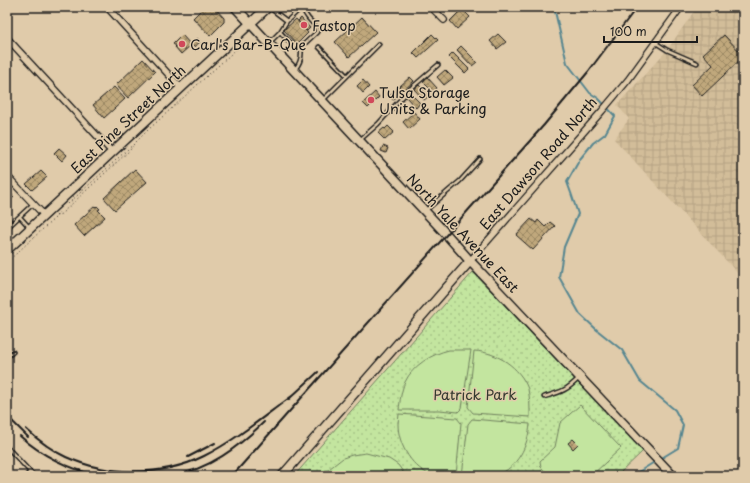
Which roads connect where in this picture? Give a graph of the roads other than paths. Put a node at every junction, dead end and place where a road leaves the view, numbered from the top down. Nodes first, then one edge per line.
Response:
1 (107, 7) edge
2 (234, 7) edge
3 (268, 7) edge
4 (302, 7) edge
5 (431, 7) edge
6 (681, 7) edge
7 (444, 20) dead end
8 (287, 21) junction
9 (250, 24) junction
10 (280, 32) junction
11 (7, 38) edge
12 (268, 43) junction
13 (655, 43) junction
14 (379, 44) dead end
15 (319, 47) dead end
16 (301, 48) junction
17 (697, 63) dead end
18 (438, 65) dead end
19 (294, 70) junction
20 (347, 76) junction
21 (181, 88) junction
22 (322, 100) junction
23 (359, 141) junction
24 (112, 152) junction
25 (480, 159) dead end
26 (7, 176) edge
27 (33, 204) junction
28 (425, 211) junction
29 (44, 215) junction
30 (20, 216) junction
31 (7, 228) edge
32 (30, 228) junction
33 (7, 250) edge
34 (470, 261) junction
35 (13, 352) dead end
36 (7, 357) edge
37 (580, 378) junction
38 (544, 397) dead end
39 (7, 447) edge
40 (30, 472) junction
41 (670, 473) edge
42 (26, 476) edge
43 (34, 476) edge
44 (282, 476) edge

1 - 21 street
2 - 9 main road, North Yale Avenue East
3 - 8 lane
3 - 9 main road, East Pine Street North
4 - 8 lane
4 - 16 lane
5 - 7 street
6 - 13 street, East Dawson Road North
8 - 10 lane
9 - 12 main road, North Yale Avenue East
9 - 21 main road, East Pine Street North
10 - 12 lane
10 - 16 lane
11 - 24 street
12 - 19 main road, North Yale Avenue East
13 - 17 lane
13 - 34 street, East Dawson Road North
14 - 20 lane
15 - 20 lane
16 - 19 lane
18 - 23 lane
19 - 22 main road, North Yale Avenue East
20 - 22 lane
21 - 24 main road, East Pine Street North
22 - 23 main road, North Yale Avenue East
23 - 28 main road, North Yale Avenue East
24 - 29 main road, East Pine Street North
25 - 28 lane
26 - 27 street
27 - 29 street
27 - 30 lane
28 - 34 main road, North Yale Avenue East
29 - 32 main road, East Pine Street North
30 - 31 lane
30 - 32 lane
32 - 33 main road, East Pine Street North
34 - 37 main road, North Yale Avenue East
34 - 44 main road, East Dawson Road North
35 - 36 lane
37 - 38 lane
37 - 41 main road, North Yale Avenue East
39 - 40 lane
40 - 42 lane
40 - 43 lane

